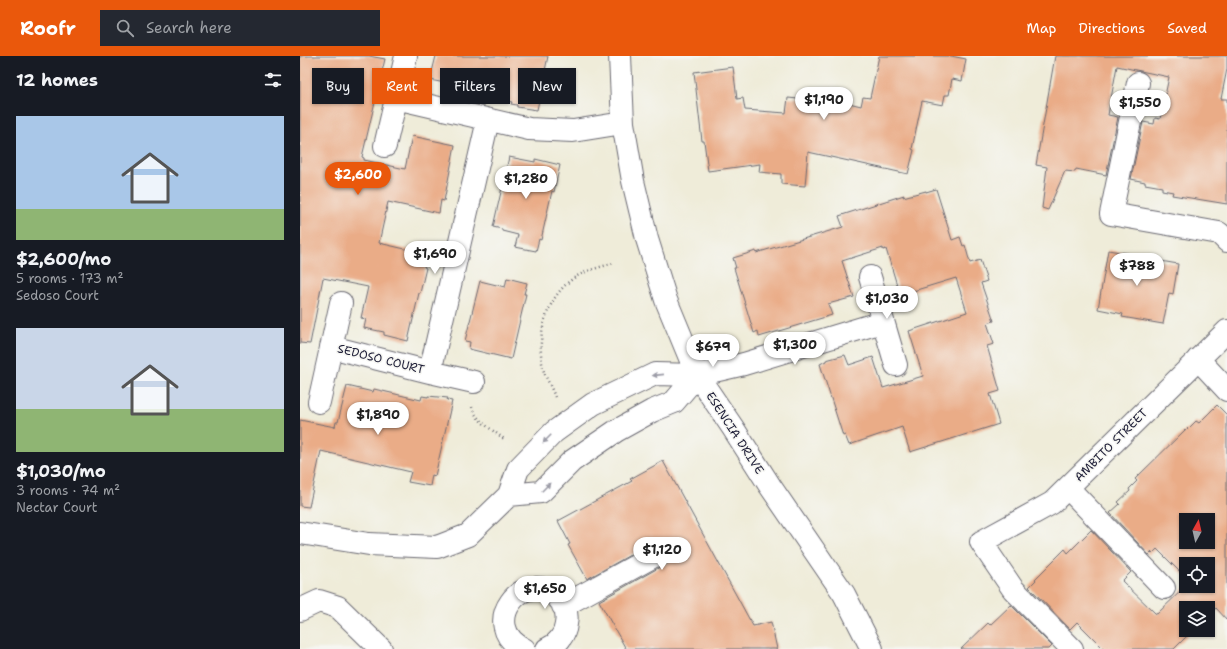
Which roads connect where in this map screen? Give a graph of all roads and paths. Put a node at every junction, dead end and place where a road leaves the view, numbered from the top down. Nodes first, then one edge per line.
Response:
1 (406, 56) edge
2 (620, 56) edge
3 (403, 68) edge
4 (1138, 83) dead end
5 (395, 104) edge
6 (421, 104) edge
7 (488, 120) junction
8 (623, 123) junction
9 (386, 146) dead end
10 (1227, 241) edge
11 (614, 263) dead end
12 (870, 277) dead end
13 (341, 303) dead end
14 (882, 322) junction
15 (1227, 331) edge
16 (332, 347) junction
17 (1198, 359) junction
18 (896, 365) dead end
19 (430, 372) junction
20 (697, 375) junction
21 (474, 382) joint
22 (1227, 390) edge
23 (555, 397) dead end
24 (319, 402) dead end
25 (504, 438) dead end
26 (1068, 488) junction
27 (509, 494) junction
28 (300, 533) edge
29 (663, 551) dead end
30 (1164, 588) dead end
31 (564, 606) junction
32 (300, 610) edge
33 (554, 647) edge
34 (381, 649) edge
35 (524, 649) edge
36 (872, 649) edge
37 (1072, 649) edge

1 - 3 street
2 - 8 street, ESENCIA DRIVE
4 - 10 street
5 - 9 street
6 - 7 street
7 - 8 street
7 - 19 street, SEDOSO COURT
8 - 20 street, ESENCIA DRIVE
11 - 23 path
12 - 14 street
13 - 16 street, SEDOSO COURT
14 - 18 street
14 - 20 street
15 - 17 street, AMBITO STREET
16 - 19 street, SEDOSO COURT
16 - 24 street, SEDOSO COURT
17 - 22 street
17 - 26 street, AMBITO STREET
19 - 21 street, SEDOSO COURT
27 -> 20 street
20 -> 27 street
20 - 36 street, ESENCIA DRIVE
21 - 25 path
26 - 30 street
26 - 37 street, AMBITO STREET
27 - 28 street
29 - 31 street
31 - 33 street
31 - 35 street
32 - 34 street

